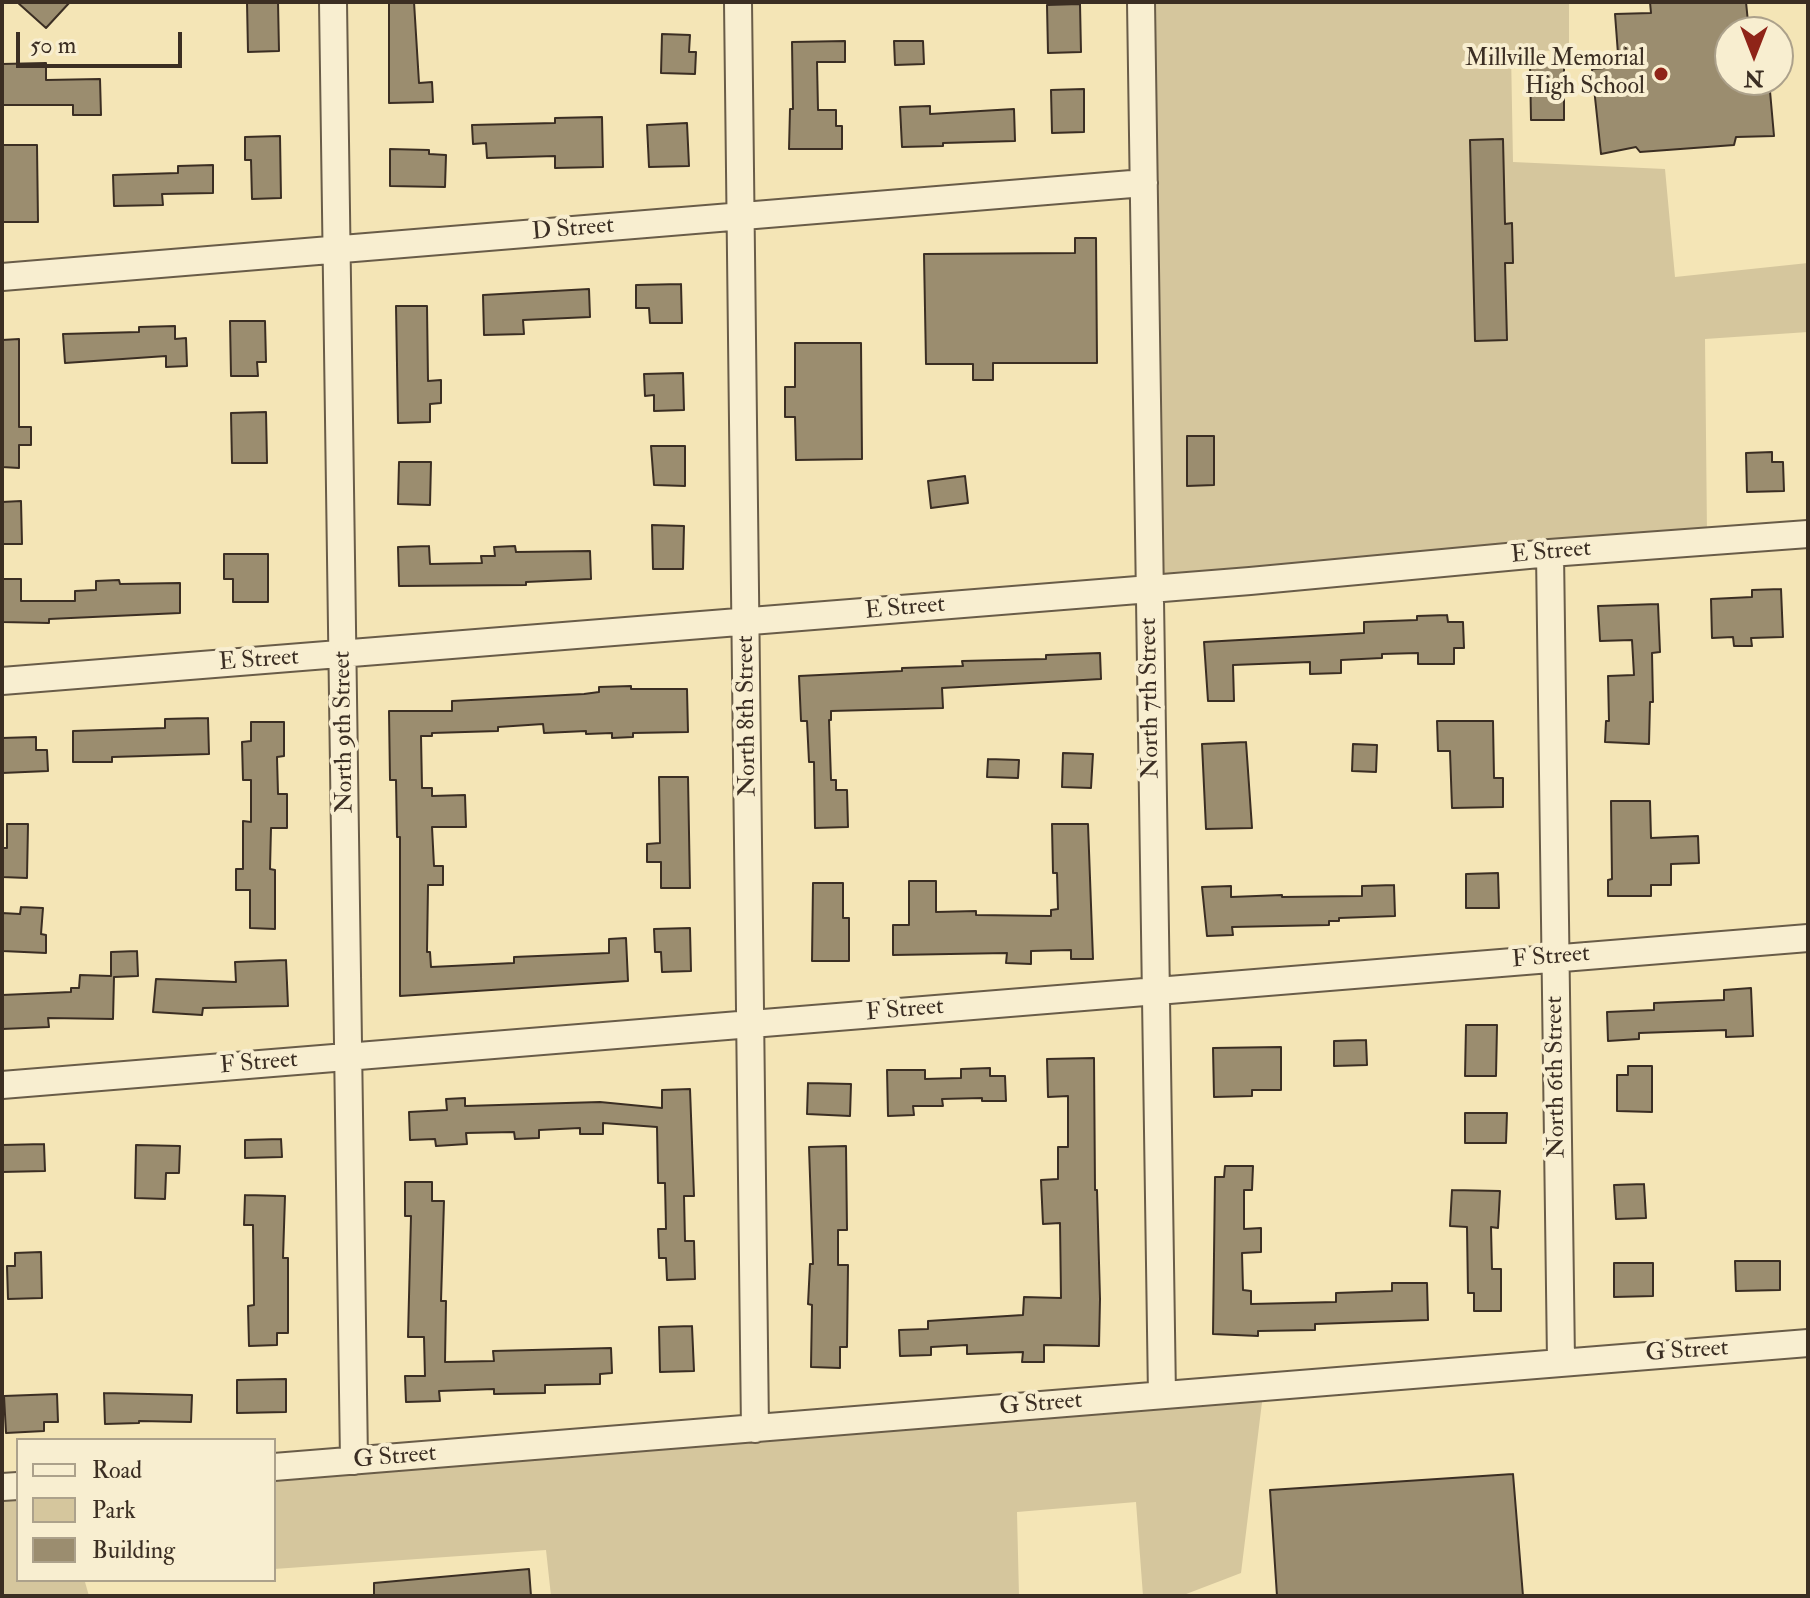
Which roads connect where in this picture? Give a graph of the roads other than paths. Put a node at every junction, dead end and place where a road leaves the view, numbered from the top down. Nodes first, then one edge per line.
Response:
1 (333, 2) edge
2 (738, 2) edge
3 (1141, 2) edge
4 (1144, 183) junction
5 (743, 216) junction
6 (337, 250) junction
7 (2, 277) edge
8 (1808, 534) edge
9 (1550, 553) junction
10 (1150, 589) junction
11 (747, 622) junction
12 (344, 654) junction
13 (2, 681) edge
14 (1808, 938) edge
15 (1556, 958) junction
16 (1156, 991) junction
17 (751, 1024) junction
18 (348, 1056) junction
19 (2, 1085) edge
20 (1808, 1343) edge
21 (1561, 1361) junction
22 (1162, 1395) junction
23 (755, 1429) junction
24 (354, 1461) junction
25 (276, 1467) edge

1 - 6 street, North 9th Street
2 - 5 street, North 8th Street
3 - 4 street, North 7th Street
4 - 5 street, D Street
4 - 10 street, North 7th Street
5 - 6 street, D Street
5 - 11 street, North 8th Street
6 - 7 street, D Street
6 - 12 street, North 9th Street
8 - 9 street, E Street
9 - 10 street, E Street
9 - 15 street, North 6th Street
10 - 11 street, E Street
10 - 16 street, North 7th Street
11 - 12 street, E Street
11 - 17 street, North 8th Street
12 - 13 street, E Street
12 - 18 street, North 9th Street
14 - 15 street, F Street
15 - 16 street, F Street
15 - 21 street, North 6th Street
16 - 17 street, F Street
16 - 22 street, North 7th Street
17 - 18 street, F Street
17 - 23 street, North 8th Street
18 - 19 street, F Street
18 - 24 street, North 9th Street
20 - 21 street, G Street
21 - 22 street, G Street
22 - 23 street, G Street
23 - 24 street, G Street
24 - 25 street, G Street

